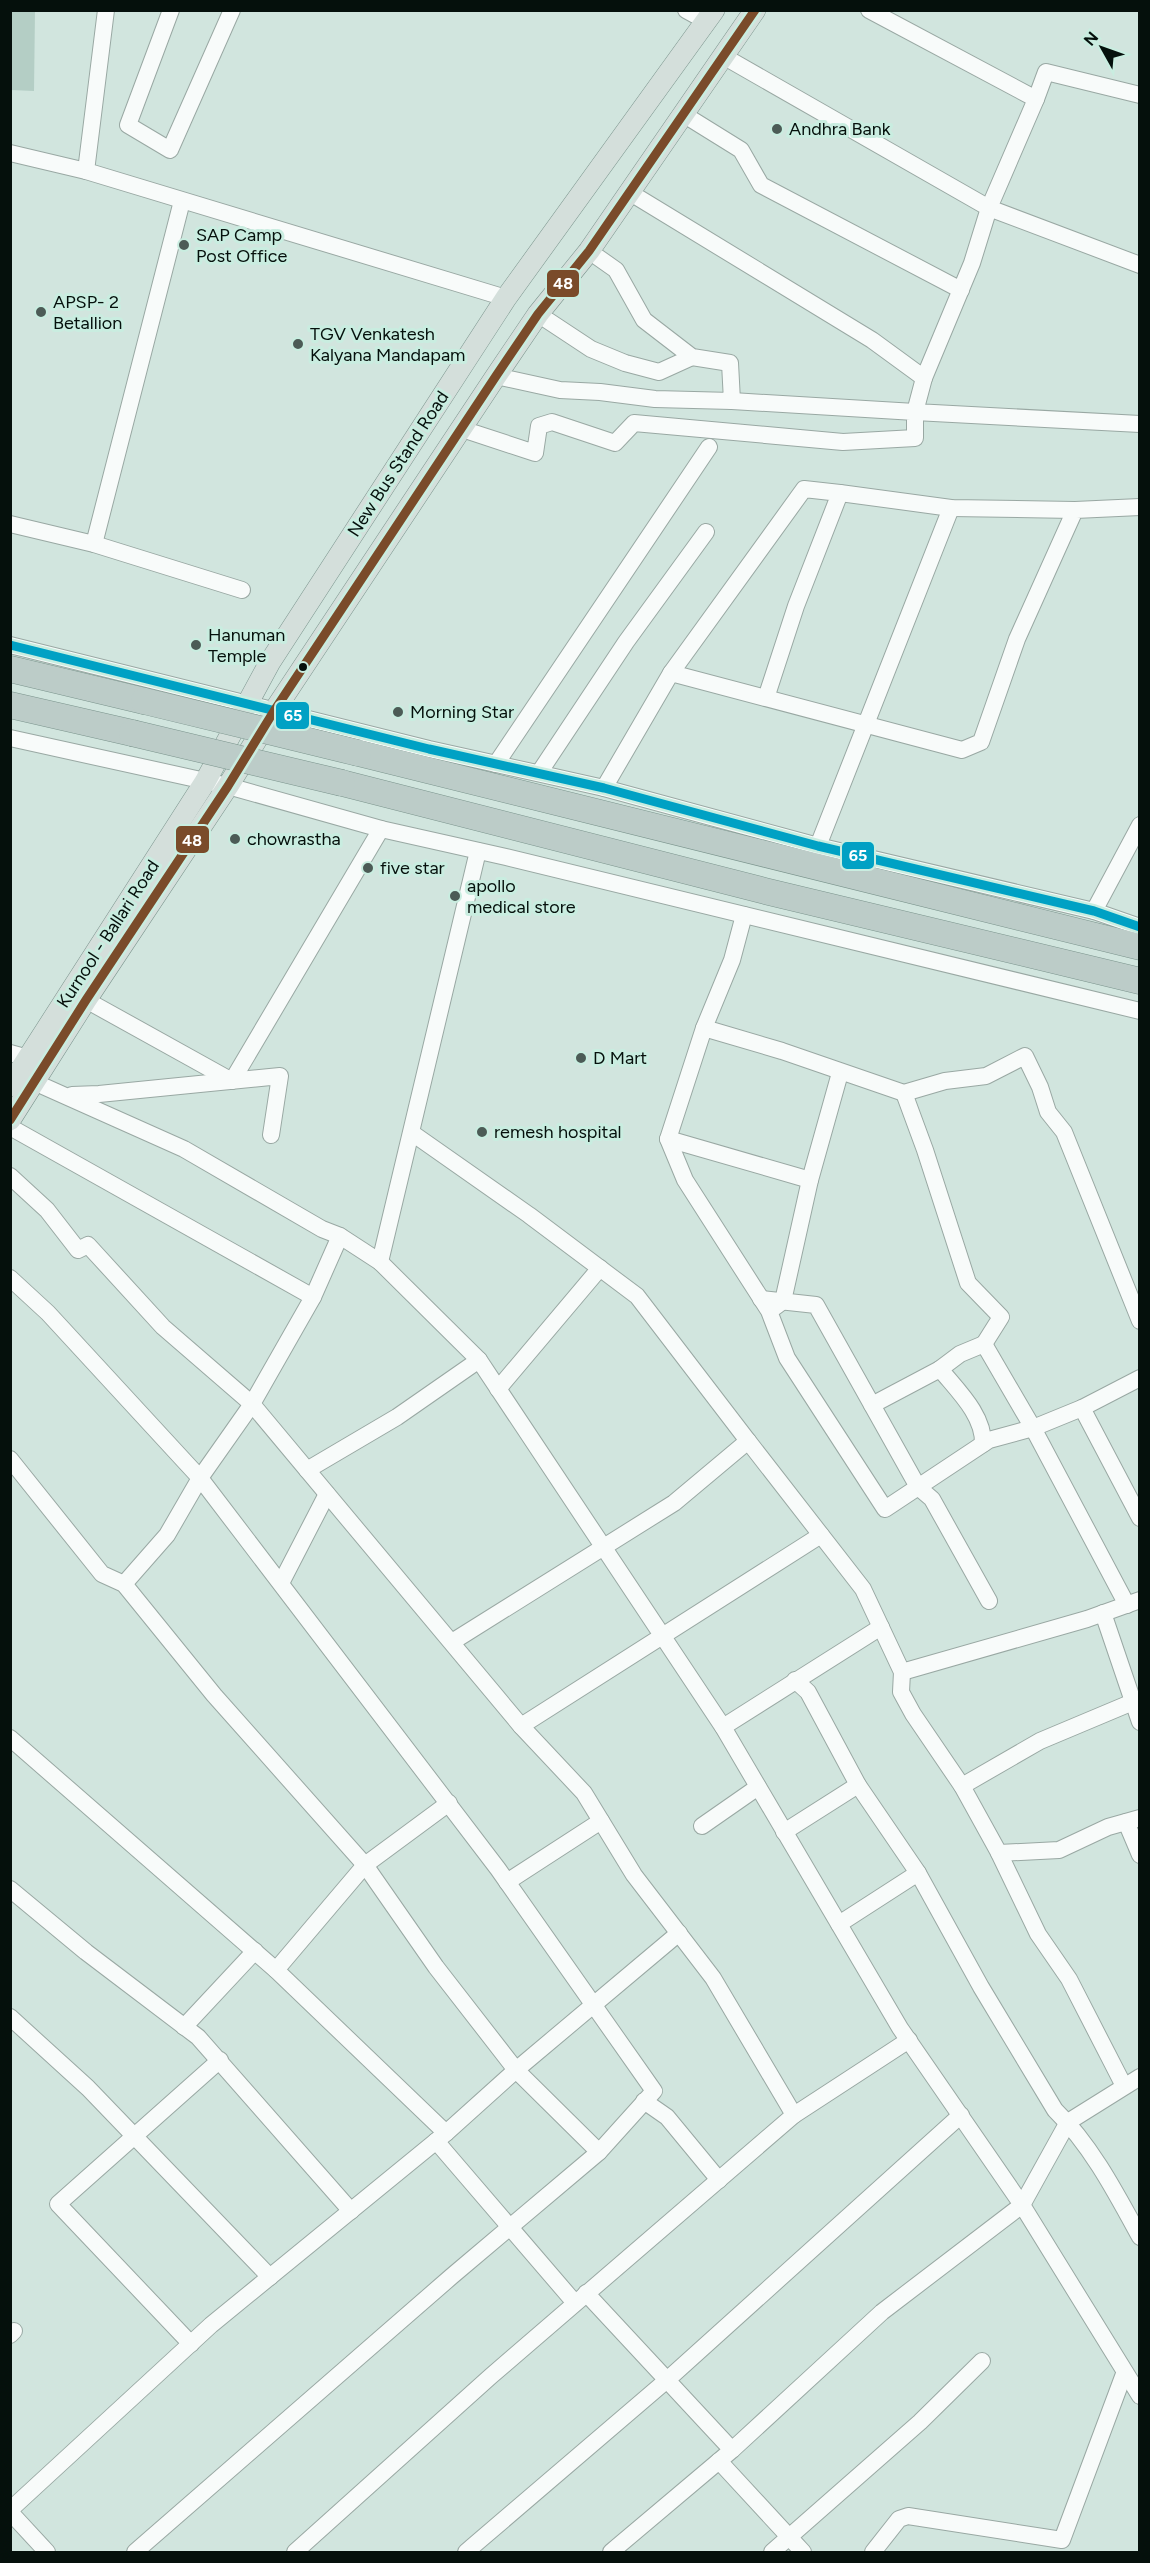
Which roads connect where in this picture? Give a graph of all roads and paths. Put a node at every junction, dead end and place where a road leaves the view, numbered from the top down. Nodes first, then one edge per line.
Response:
1 (106, 10) edge
2 (171, 10) edge
3 (232, 10) edge
4 (686, 10) edge
5 (755, 10) edge
6 (869, 10) edge
7 (710, 16) edge
8 (723, 56) junction
9 (1140, 95) edge
10 (1036, 99) junction
11 (684, 114) junction
12 (10, 153) edge
13 (86, 171) junction
14 (629, 192) junction
15 (182, 201) junction
16 (989, 208) junction
17 (589, 251) junction
18 (1140, 265) edge
19 (961, 290) junction
20 (506, 298) junction
21 (538, 314) junction
22 (692, 357) junction
23 (496, 376) junction
24 (924, 378) junction
25 (732, 401) junction
26 (915, 412) junction
27 (1140, 424) edge
28 (462, 429) junction
29 (709, 447) dead end
30 (840, 493) junction
31 (1140, 507) edge
32 (951, 508) junction
33 (1075, 510) junction
34 (10, 524) edge
35 (706, 532) dead end
36 (94, 544) junction
37 (242, 590) dead end
38 (10, 645) edge
39 (10, 669) edge
40 (671, 674) junction
41 (766, 698) junction
42 (247, 704) junction
43 (10, 705) edge
44 (274, 711) junction
45 (866, 726) junction
46 (10, 738) edge
47 (496, 764) junction
48 (539, 773) junction
49 (205, 782) junction
50 (228, 786) junction
51 (604, 788) junction
52 (1140, 825) edge
53 (381, 829) junction
54 (818, 846) junction
55 (478, 851) junction
56 (1094, 911) junction
57 (744, 915) junction
58 (1140, 927) edge
59 (1140, 947) edge
60 (1140, 981) edge
61 (86, 1000) junction
62 (1140, 1011) edge
63 (704, 1028) junction
64 (19, 1055) edge
65 (840, 1073) junction
66 (232, 1081) junction
67 (34, 1082) junction
68 (10, 1086) edge
69 (904, 1093) junction
70 (66, 1095) junction
71 (10, 1120) edge
72 (10, 1127) edge
73 (412, 1133) junction
74 (271, 1135) dead end
75 (668, 1139) junction
76 (10, 1176) edge
77 (810, 1179) junction
78 (339, 1236) junction
79 (381, 1262) junction
80 (600, 1268) junction
81 (10, 1278) edge
82 (313, 1297) junction
83 (783, 1301) junction
84 (765, 1305) junction
85 (1140, 1321) edge
86 (984, 1344) junction
87 (479, 1360) junction
88 (940, 1369) junction
89 (1140, 1378) edge
90 (498, 1389) junction
91 (252, 1404) junction
92 (872, 1405) junction
93 (1082, 1408) junction
94 (1032, 1428) junction
95 (747, 1441) junction
96 (983, 1443) junction
97 (10, 1459) edge
98 (307, 1470) junction
99 (200, 1478) junction
100 (918, 1487) junction
101 (327, 1494) junction
102 (1140, 1518) edge
103 (821, 1535) junction
104 (604, 1548) junction
105 (281, 1583) junction
106 (124, 1584) junction
107 (989, 1600) dead end
108 (1133, 1603) edge
109 (1103, 1613) junction
110 (881, 1627) junction
111 (662, 1634) junction
112 (452, 1642) junction
113 (902, 1672) junction
114 (795, 1680) junction
115 (1136, 1701) edge
116 (1140, 1722) edge
117 (521, 1726) junction
118 (723, 1727) junction
119 (10, 1738) edge
120 (858, 1785) junction
121 (962, 1786) junction
122 (758, 1787) junction
123 (449, 1803) junction
124 (1133, 1820) edge
125 (601, 1821) junction
126 (702, 1826) dead end
127 (784, 1832) junction
128 (999, 1853) junction
129 (1140, 1855) edge
130 (365, 1865) junction
131 (918, 1873) junction
132 (507, 1882) junction
133 (10, 1889) edge
134 (839, 1924) junction
135 (679, 1933) junction
136 (255, 1951) junction
137 (276, 1970) junction
138 (593, 2005) junction
139 (10, 2017) edge
140 (184, 2027) junction
141 (909, 2040) junction
142 (220, 2060) junction
143 (516, 2070) junction
144 (1140, 2077) edge
145 (1124, 2086) junction
146 (644, 2101) junction
147 (794, 2115) junction
148 (961, 2115) junction
149 (1068, 2122) junction
150 (135, 2137) junction
151 (441, 2137) junction
152 (600, 2152) junction
153 (719, 2180) junction
154 (1022, 2205) junction
155 (351, 2211) junction
156 (510, 2227) junction
157 (1140, 2236) edge
158 (270, 2277) junction
159 (581, 2298) junction
160 (191, 2344) junction
161 (982, 2361) dead end
162 (1124, 2374) junction
163 (667, 2380) junction
164 (1140, 2396) edge
165 (725, 2456) junction
166 (10, 2511) edge
167 (789, 2538) junction
168 (47, 2553) edge
169 (135, 2553) edge
170 (295, 2553) edge
171 (466, 2553) edge
172 (611, 2553) edge
173 (772, 2553) edge
174 (803, 2553) edge
175 (873, 2553) edge

1 - 13 street
2 - 3 street
4 - 7 street
5 - 8 main road, New Bus Stand Road
6 - 10 street
7 - 20 main road, New Bus Stand Road
8 - 11 main road, New Bus Stand Road
8 - 16 street
9 - 10 street
10 - 16 street
11 - 14 main road, New Bus Stand Road
11 - 19 street
12 - 13 street
13 - 15 street
14 - 17 main road, New Bus Stand Road
14 - 24 street
15 - 20 street
15 - 36 street
16 - 18 street
16 - 19 street
17 - 21 main road, New Bus Stand Road
17 - 22 street
19 - 24 street
20 - 42 main road, New Bus Stand Road
21 - 22 street
21 - 23 main road, New Bus Stand Road
22 - 25 street
23 - 25 street
23 - 28 main road, New Bus Stand Road
24 - 26 street
25 - 26 street
26 - 27 street
26 - 28 street
28 - 44 main road, New Bus Stand Road
29 - 47 street
30 - 32 street
30 - 40 street
30 - 41 street
31 - 33 street
32 - 33 street
32 - 45 street
33 - 45 street
34 - 36 street
35 - 48 street
36 - 37 street
38 - 42 street
39 - 59 highway, bridge
40 - 41 street
40 - 51 street
41 - 45 street
42 - 44 street
42 - 49 main road, New Bus Stand Road
43 - 60 highway, bridge
44 - 47 street
44 - 50 main road, Kurnool - Ballari Road
45 - 54 street
46 - 49 street
47 - 48 street
48 - 51 street
49 - 50 street
49 - 64 main road, Kurnool - Ballari Road
50 - 53 street
50 - 61 main road, Kurnool - Ballari Road
51 - 54 street
52 - 56 street
53 - 55 street
53 - 66 street
54 - 56 street
55 - 57 street
55 - 73 street
56 - 58 street
57 - 62 street
57 - 63 street
61 - 66 street
61 - 67 main road, Kurnool - Ballari Road
63 - 65 street
63 - 75 street
64 - 68 main road, Kurnool - Ballari Road
65 - 69 street
65 - 77 street
66 - 70 street
66 - 74 street
67 - 70 street
67 - 71 main road, Kurnool - Ballari Road
69 - 85 street
69 - 86 street
70 - 78 street
72 - 82 street
73 - 79 street
73 - 80 street
75 - 77 street
75 - 84 street
76 - 91 street
77 - 83 street
78 - 79 street
78 - 82 street
79 - 87 street
80 - 90 street
80 - 95 street
81 - 99 street
82 - 91 street
83 - 84 street
83 - 92 street
84 - 100 street
86 - 88 street
86 - 94 street
87 - 90 street
87 - 98 street
88 - 92 street
88 - 96 street
89 - 93 street
90 - 104 street
91 - 98 street
91 - 99 street
92 - 100 street
93 - 94 street
93 - 102 street
94 - 96 street
94 - 108 street
95 - 103 street
95 - 104 street
96 - 100 street
97 - 106 street
98 - 101 street
99 - 105 street
99 - 106 street
100 - 107 street
101 - 105 street
101 - 112 street
103 - 110 street
103 - 111 street
104 - 111 street
104 - 112 street
105 - 123 street
106 - 130 street
108 - 109 street
109 - 113 street
109 - 115 street
110 - 113 street
110 - 114 street
111 - 117 street
111 - 118 street
112 - 117 street
113 - 121 street
114 - 118 street
114 - 120 street
115 - 116 street
115 - 121 street
117 - 125 street
118 - 122 street
119 - 136 street
120 - 127 street
120 - 131 street
121 - 128 street
122 - 126 street
122 - 127 street
123 - 130 street
123 - 132 street
124 - 128 street
124 - 129 street
125 - 132 street
125 - 135 street
127 - 134 street
128 - 145 street
130 - 137 street
130 - 143 street
131 - 134 street
131 - 149 street
132 - 138 street
133 - 140 street
134 - 141 street
135 - 138 street
135 - 147 street
136 - 137 street
136 - 140 street
137 - 151 street
138 - 143 street
138 - 146 street
139 - 150 street
140 - 142 street
141 - 147 street
141 - 148 street
142 - 150 street
142 - 155 street
143 - 151 street
143 - 152 street
144 - 145 street
145 - 149 street
146 - 152 street
146 - 153 street
147 - 153 street
148 - 154 street
148 - 163 street
149 - 154 street
149 - 157 street
150 - 158 street
150 - 160 street
151 - 155 street
151 - 156 street
152 - 156 street
153 - 159 street
154 - 162 street
154 - 165 street
155 - 158 street
156 - 159 street
156 - 169 street
158 - 160 street
159 - 163 street
159 - 170 street
160 - 166 street
161 - 167 street
162 - 164 street
162 - 175 street
163 - 165 street
163 - 171 street
165 - 167 street
165 - 172 street
166 - 168 street
167 - 173 street
167 - 174 street

